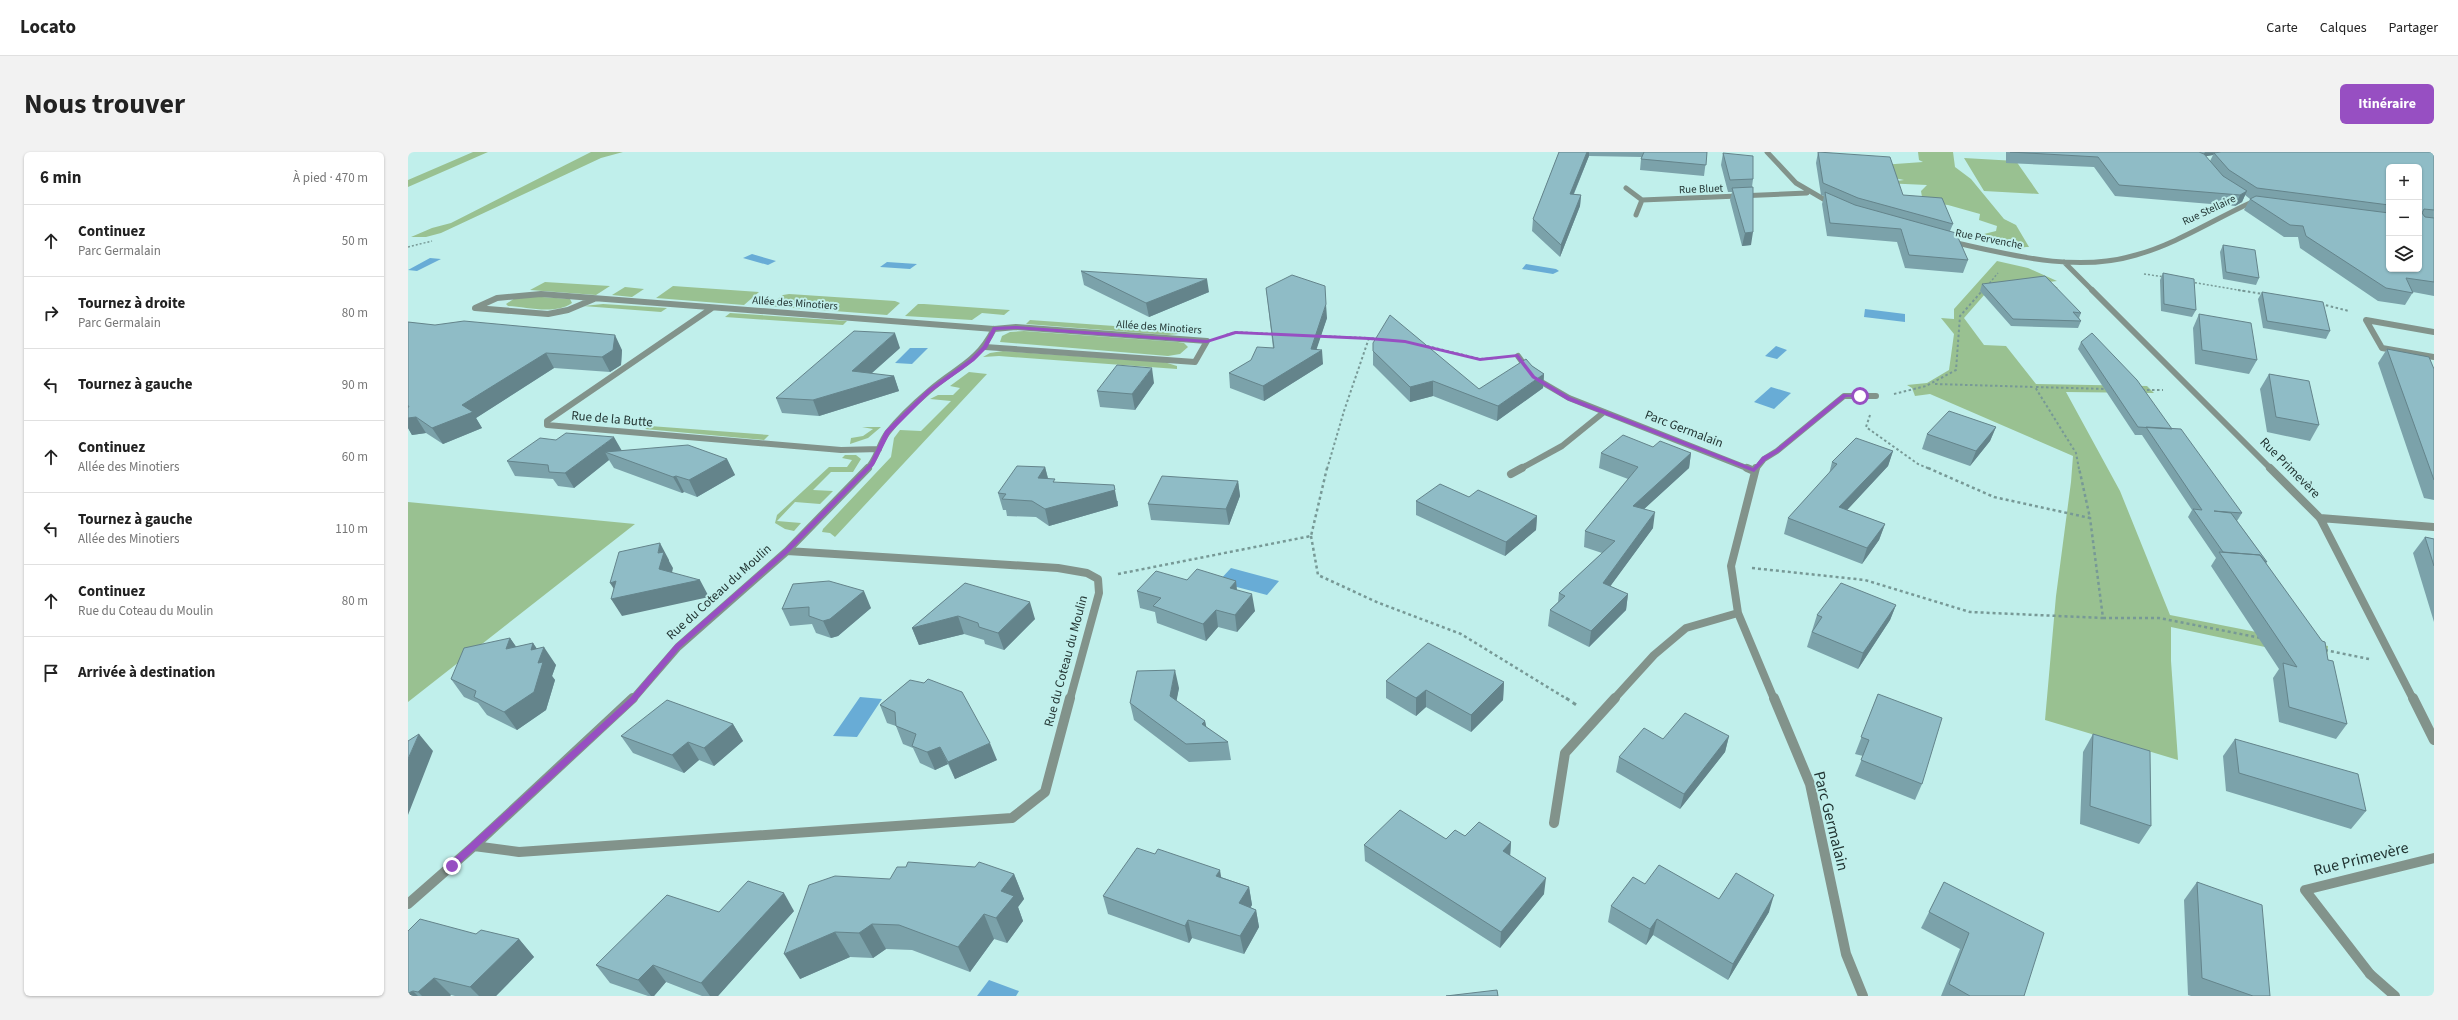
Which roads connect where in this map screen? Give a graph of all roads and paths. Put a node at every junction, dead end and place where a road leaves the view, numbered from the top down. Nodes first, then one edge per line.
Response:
1 (1767, 152) edge
2 (1626, 188) dead end
3 (1807, 193) junction
4 (2244, 199) edge
5 (1642, 200) junction
6 (2250, 202) junction
7 (2266, 205) edge
8 (1840, 208) edge
9 (1636, 215) dead end
10 (432, 241) dead end
11 (1948, 241) edge
12 (408, 247) edge
13 (2022, 256) junction
14 (2064, 262) junction
15 (2140, 273) dead end
16 (2171, 278) edge
17 (2187, 281) edge
18 (2265, 294) edge
19 (594, 299) junction
20 (2320, 304) edge
21 (712, 308) junction
22 (2366, 320) junction
23 (994, 328) junction
24 (2434, 332) edge
25 (1280, 334) edge
26 (1317, 336) edge
27 (1369, 338) junction
28 (1383, 339) edge
29 (1207, 341) junction
30 (1420, 344) edge
31 (985, 347) junction
32 (1518, 356) joint
33 (2434, 357) edge
34 (1934, 384) junction
35 (2035, 387) junction
36 (2111, 389) edge
37 (2134, 390) edge
38 (2192, 391) junction
39 (1876, 396) junction
40 (1604, 412) junction
41 (879, 449) junction
42 (1754, 471) junction
43 (1511, 474) dead end
44 (2090, 518) junction
45 (2320, 518) junction
46 (2434, 527) edge
47 (1311, 536) junction
48 (787, 550) junction
49 (1731, 566) junction
50 (1098, 579) junction
51 (1738, 613) junction
52 (2103, 618) junction
53 (2266, 639) dead end
54 (2320, 650) edge
55 (2394, 664) junction
56 (1597, 718) junction
57 (2434, 740) edge
58 (1554, 823) dead end
59 (474, 846) junction
60 (2434, 858) edge
61 (408, 904) edge
62 (1863, 996) edge
63 (2395, 996) edge

1 - 3 street
2 - 5 street
3 - 5 street, Rue Bluet
3 - 8 street
4 - 6 street
5 - 9 street
6 - 7 street, Rue Stellaire
6 - 14 street, Rue Stellaire
10 - 12 path
11 - 13 street, Rue Pervenche
13 - 14 street, Rue Pervenche
13 - 34 path
14 - 38 street, Rue Primevère
15 - 16 path
17 - 18 path
19 - 19 street, Allée des Minotiers
19 - 21 street, Allée des Minotiers
20 - 22 path
21 - 23 street, Allée des Minotiers
21 - 41 street, Rue de la Butte
22 - 24 street
22 - 33 street
23 - 29 street, Allée des Minotiers
23 - 31 street
25 - 29 path
26 - 27 path
27 - 28 path
27 - 47 path
29 - 31 street, Allée des Minotiers
30 - 32 path
31 - 41 street
32 - 40 street, Parc Germalain
34 - 35 path
34 - 39 path
35 - 36 path
35 - 44 path
37 - 38 path
38 - 45 street, Rue Primevère
39 - 42 street
39 - 44 path
40 - 42 street, Parc Germalain
40 - 43 street
41 - 48 street
42 - 49 street, Parc Germalain
44 - 52 path
45 - 46 street
45 - 55 street, Rue Primevère
47 - 50 path
47 - 56 path
48 - 50 street, Rue du Coteau du Moulin
48 - 59 street, Rue du Coteau du Moulin
49 - 51 street, Parc Germalain
49 - 52 path
50 - 59 street, Rue du Coteau du Moulin
51 - 56 street
51 - 62 street, Parc Germalain
52 - 53 path
54 - 55 path
55 - 57 street, Rue Primevère
56 - 58 street
59 - 61 street, Rue du Coteau du Moulin
60 - 63 street, Rue Primevère

